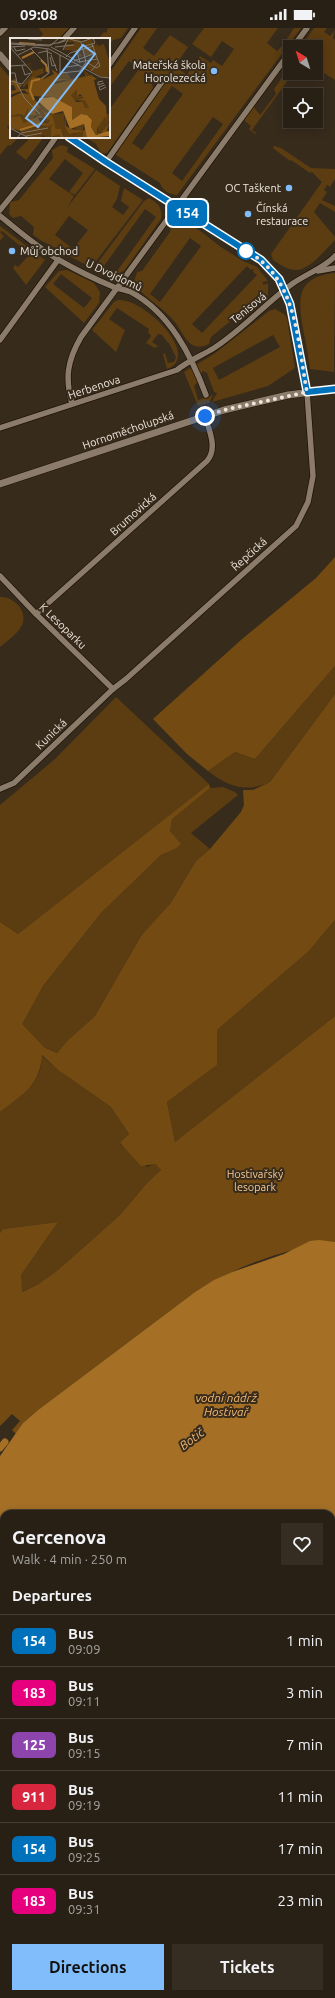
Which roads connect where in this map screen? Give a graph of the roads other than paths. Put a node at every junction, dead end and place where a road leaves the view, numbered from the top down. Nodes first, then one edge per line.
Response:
1 (5, 28) edge
2 (74, 28) edge
3 (135, 28) edge
4 (307, 28) edge
5 (0, 33) edge
6 (65, 38) edge
7 (299, 40) edge
8 (0, 55) edge
9 (283, 62) edge
10 (110, 64) edge
11 (10, 67) edge
12 (164, 79) dead end
13 (55, 138) edge
14 (70, 138) edge
15 (106, 162) junction
16 (177, 207) junction
17 (0, 210) edge
18 (0, 216) edge
19 (335, 256) edge
20 (58, 260) junction
21 (335, 268) edge
22 (310, 273) junction
23 (117, 288) junction
24 (284, 290) junction
25 (0, 340) edge
26 (191, 360) junction
27 (335, 389) edge
28 (307, 392) junction
29 (206, 395) dead end
30 (72, 404) junction
31 (205, 416) junction
32 (0, 428) edge
33 (0, 484) edge
34 (0, 576) edge
35 (36, 614) junction
36 (113, 688) junction
37 (0, 789) edge

1 - 5 street
2 - 6 street
3 - 10 street
4 - 7 street
8 - 11 street
9 - 16 street
12 - 15 street
13 - 17 street
14 - 15 street
15 - 16 street
16 - 23 street
16 - 24 street
18 - 20 street, U Dvojdomů
19 - 22 street, Tenisová
20 - 23 street, U Dvojdomů
20 - 25 street
21 - 22 street
22 - 24 street, Tenisová
23 - 26 street, U Dvojdomů
23 - 30 street
24 - 26 street, Tenisová
24 - 28 street
26 - 29 street, U Dvojdomů
26 - 30 street, Herbenova
27 - 28 street, Hornoměcholupská
28 - 31 street, Hornoměcholupská
28 - 36 street, Řepčická
30 - 32 street, Herbenova
31 - 33 street, Hornoměcholupská
31 - 35 street, Brumovická
34 - 35 street, K Lesoparku
35 - 36 street, K Lesoparku
36 - 37 street, Kunická

